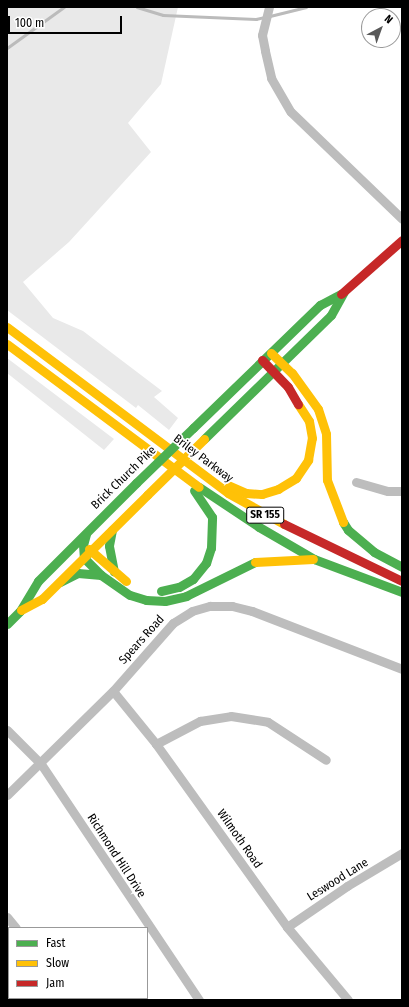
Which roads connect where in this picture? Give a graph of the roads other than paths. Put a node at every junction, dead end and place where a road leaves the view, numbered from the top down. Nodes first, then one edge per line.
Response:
1 (269, 7) edge
2 (402, 219) edge
3 (402, 240) edge
4 (344, 292) junction
5 (7, 323) edge
6 (7, 327) edge
7 (9, 346) edge
8 (33, 346) junction
9 (271, 352) junction
10 (262, 360) junction
11 (282, 363) junction
12 (273, 371) junction
13 (140, 428) junction
14 (182, 475) junction
15 (356, 482) dead end
16 (402, 491) edge
17 (112, 530) junction
18 (83, 548) junction
19 (84, 558) junction
20 (314, 558) junction
21 (402, 567) edge
22 (114, 572) junction
23 (101, 575) junction
24 (402, 581) edge
25 (60, 582) junction
26 (402, 592) edge
27 (20, 611) junction
28 (7, 624) edge
29 (402, 669) edge
30 (113, 691) junction
31 (7, 730) edge
32 (156, 744) junction
33 (326, 760) dead end
34 (41, 764) junction
35 (7, 795) edge
36 (402, 853) edge
37 (7, 917) edge
38 (15, 927) edge
39 (287, 927) junction
40 (199, 1000) edge
41 (348, 1000) edge

1 - 2 street
3 - 4 main road, Brick Church Pike
4 - 9 main road, Brick Church Pike
4 - 11 main road, Brick Church Pike
5 - 8 main road
6 - 8 main road, Briley Parkway / SR 155
7 - 14 main road, Briley Parkway / SR 155
8 - 13 main road, Briley Parkway / SR 155
9 - 10 main road, Brick Church Pike
9 - 11 main road
10 - 12 main road
10 - 18 main road, Brick Church Pike, bridge
11 - 12 main road, Brick Church Pike
11 - 21 main road
12 - 13 main road
12 - 17 main road, Brick Church Pike, bridge
13 - 24 main road, Briley Parkway / SR 155
14 - 20 main road, Briley Parkway / SR 155
14 - 22 main road
15 - 16 street
17 - 18 main road, Brick Church Pike
17 - 22 main road
18 - 19 main road
18 - 22 main road
18 - 27 main road, Brick Church Pike
19 - 23 main road
19 - 25 main road, Brick Church Pike
20 - 23 main road
20 - 26 main road, Briley Parkway / SR 155
23 - 25 main road
25 - 27 main road, Brick Church Pike
27 - 28 main road, Brick Church Pike
29 - 30 street, Spears Road
30 - 32 street, Wilmoth Road
30 - 34 street, Spears Road
31 - 34 street, Richmond Hill Drive
32 - 33 street
32 - 39 street, Wilmoth Road
34 - 35 street, Spears Road
34 - 40 street, Richmond Hill Drive
36 - 39 street, Leswood Lane
37 - 38 street
39 - 41 street, Wilmoth Road

